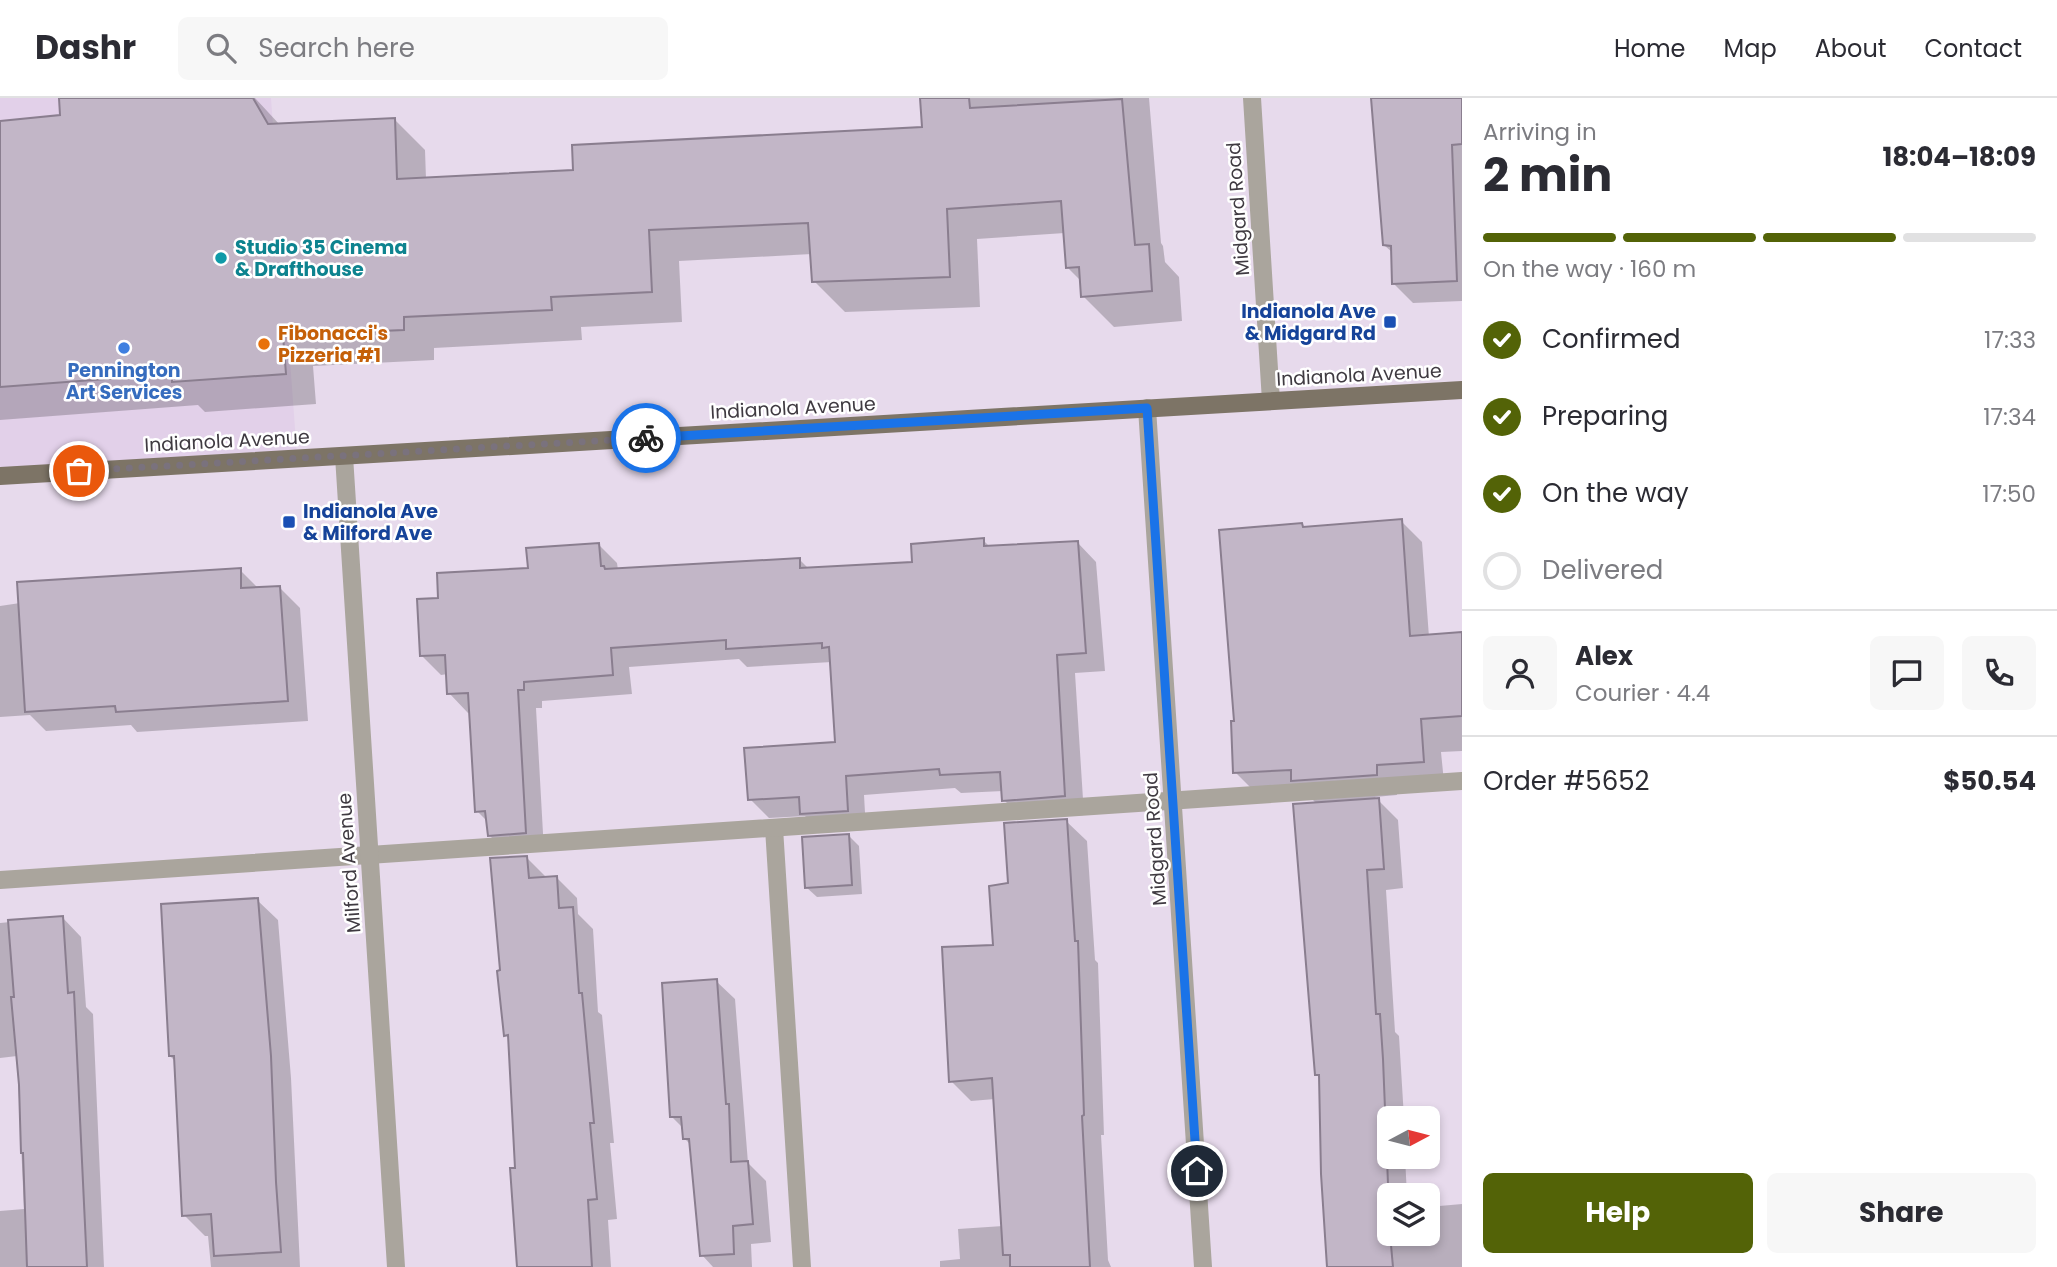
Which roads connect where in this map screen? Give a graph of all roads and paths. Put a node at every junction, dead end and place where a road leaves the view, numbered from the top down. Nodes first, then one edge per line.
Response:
1 (1252, 98) edge
2 (1462, 390) edge
3 (1271, 401) junction
4 (1147, 408) junction
5 (344, 456) junction
6 (0, 476) edge
7 (1462, 781) edge
8 (1173, 801) junction
9 (774, 828) junction
10 (370, 855) junction
11 (0, 880) edge
12 (396, 1267) edge
13 (802, 1267) edge
14 (1203, 1267) edge

1 - 3 street, Midgard Road
2 - 3 main road, Indianola Avenue
3 - 4 main road, Indianola Avenue
4 - 5 main road, Indianola Avenue
4 - 8 street, Midgard Road
5 - 6 main road, Indianola Avenue
5 - 10 street, Milford Avenue
7 - 8 street
8 - 9 street
8 - 14 street, Midgard Road
9 - 10 street
9 - 13 street
10 - 11 street
10 - 12 street, Milford Avenue

